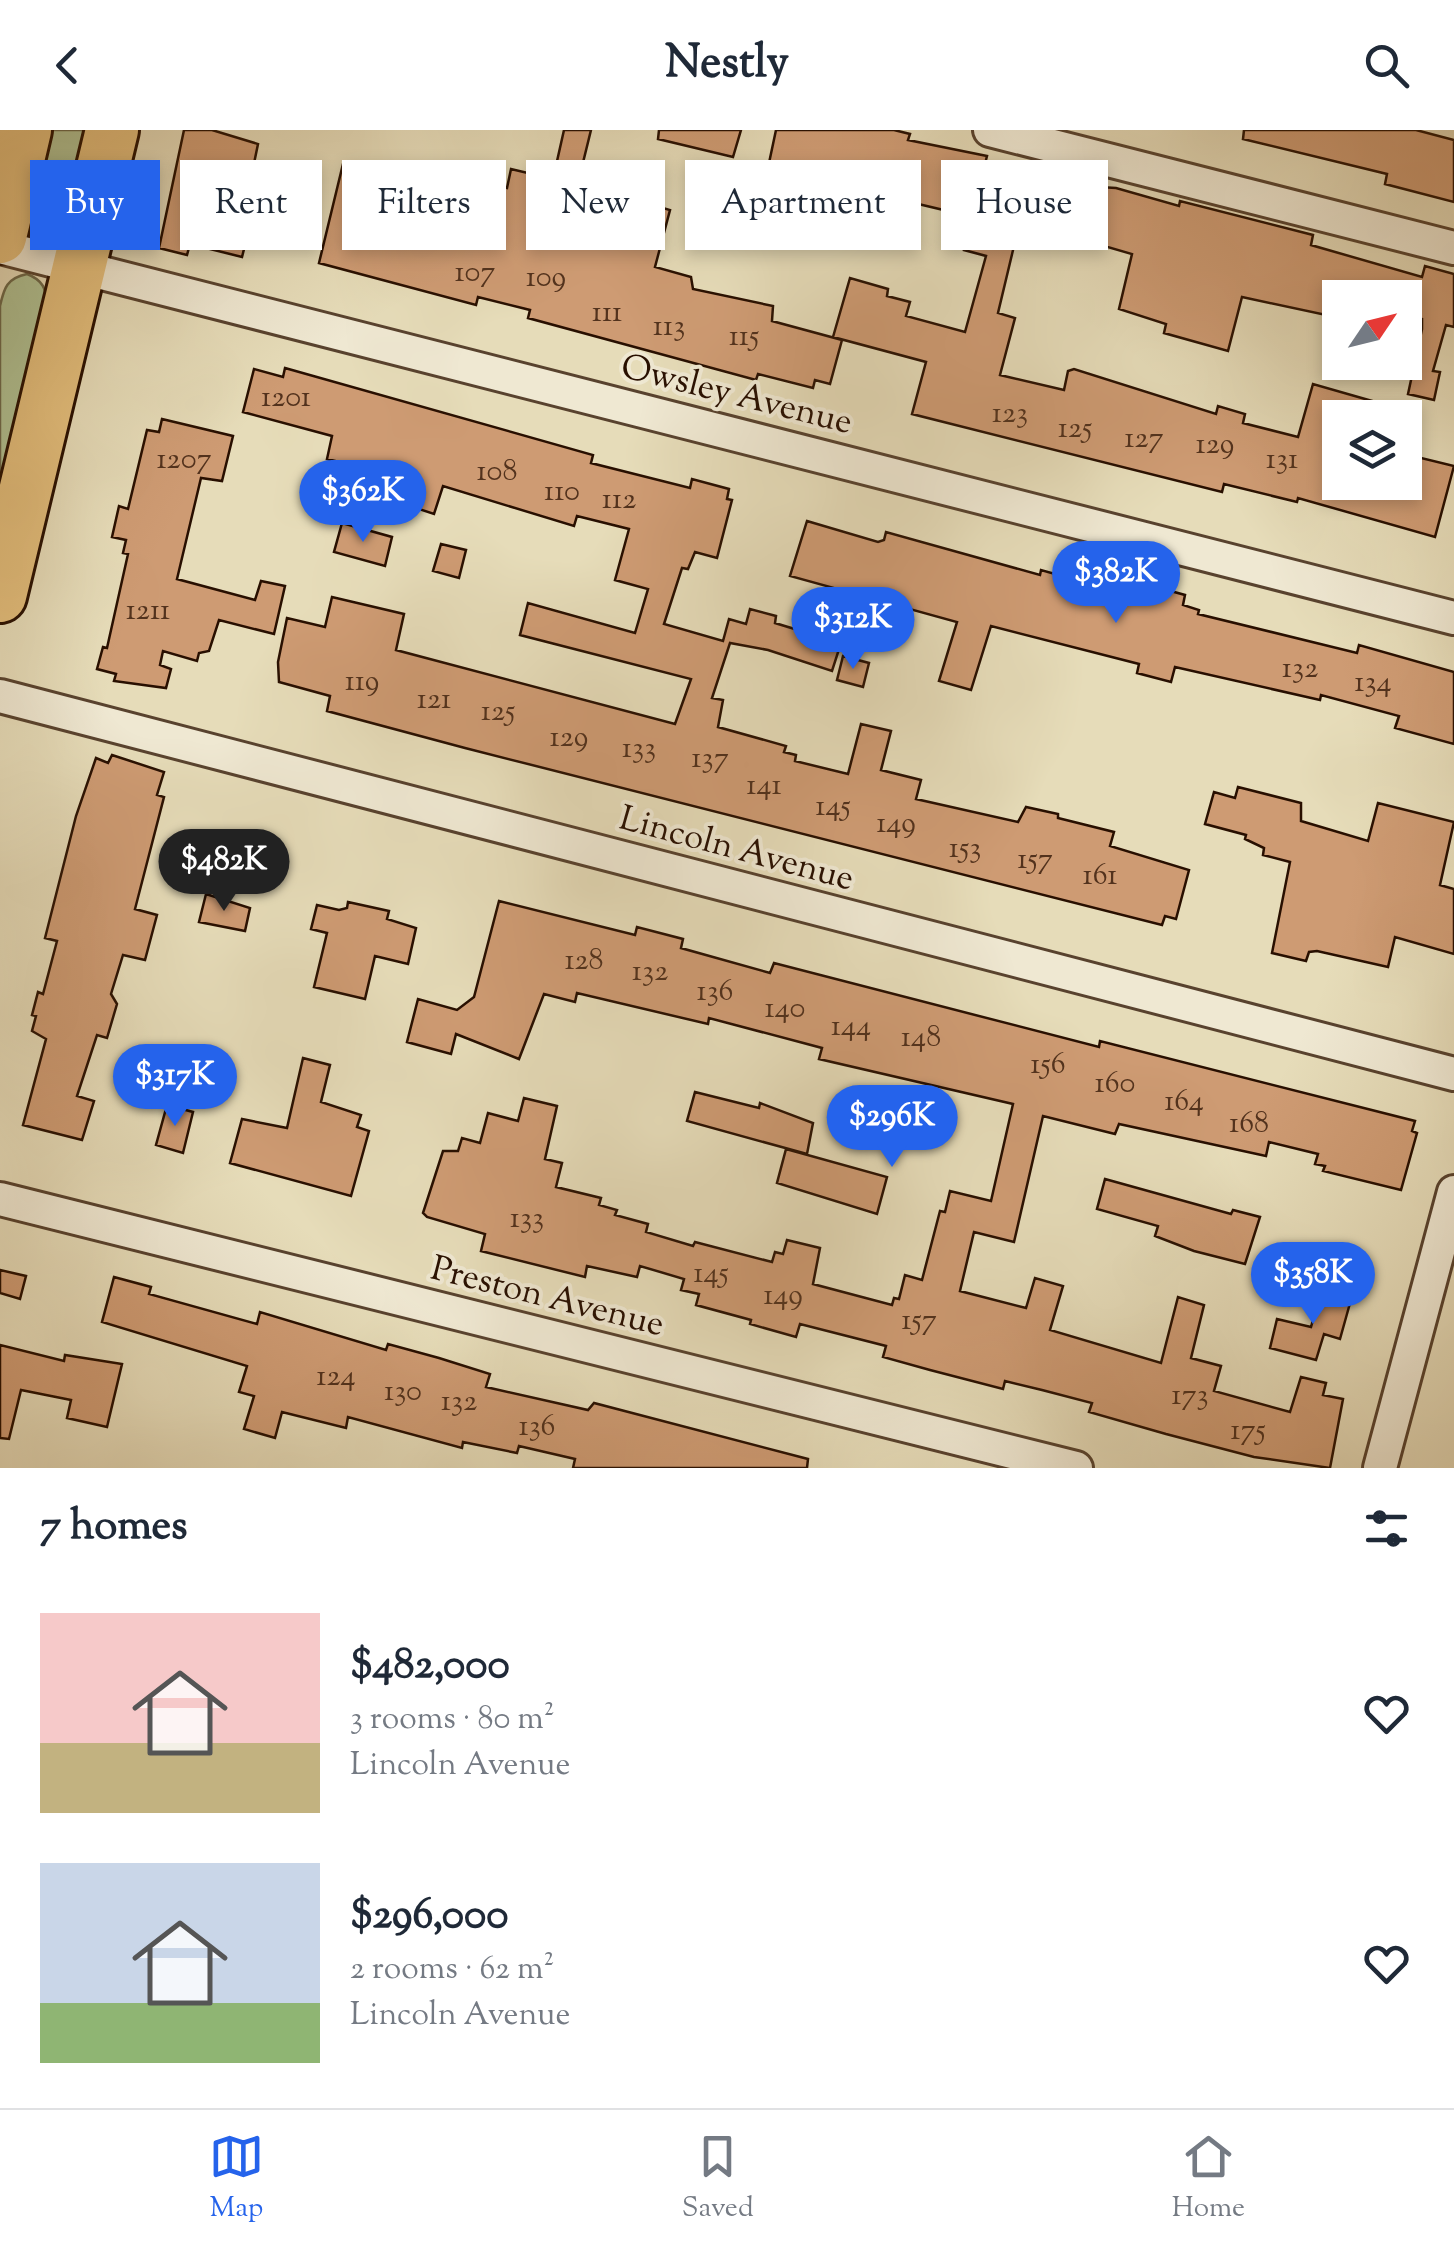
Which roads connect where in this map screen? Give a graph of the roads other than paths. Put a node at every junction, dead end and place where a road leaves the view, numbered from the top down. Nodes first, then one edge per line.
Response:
1 (25, 130) edge
2 (112, 130) edge
3 (990, 130) edge
4 (0, 237) edge
5 (0, 247) edge
6 (1454, 248) edge
7 (80, 266) junction
8 (0, 596) edge
9 (1454, 618) edge
10 (0, 696) edge
11 (1454, 1074) edge
12 (1454, 1192) edge
13 (0, 1199) edge
14 (1076, 1468) edge
15 (1380, 1468) edge

1 - 4 main road
2 - 7 main road
3 - 6 street
5 - 7 street, Owsley Avenue
7 - 8 main road
7 - 9 street, Owsley Avenue
10 - 11 street, Lincoln Avenue
12 - 15 street
13 - 14 street, Preston Avenue

